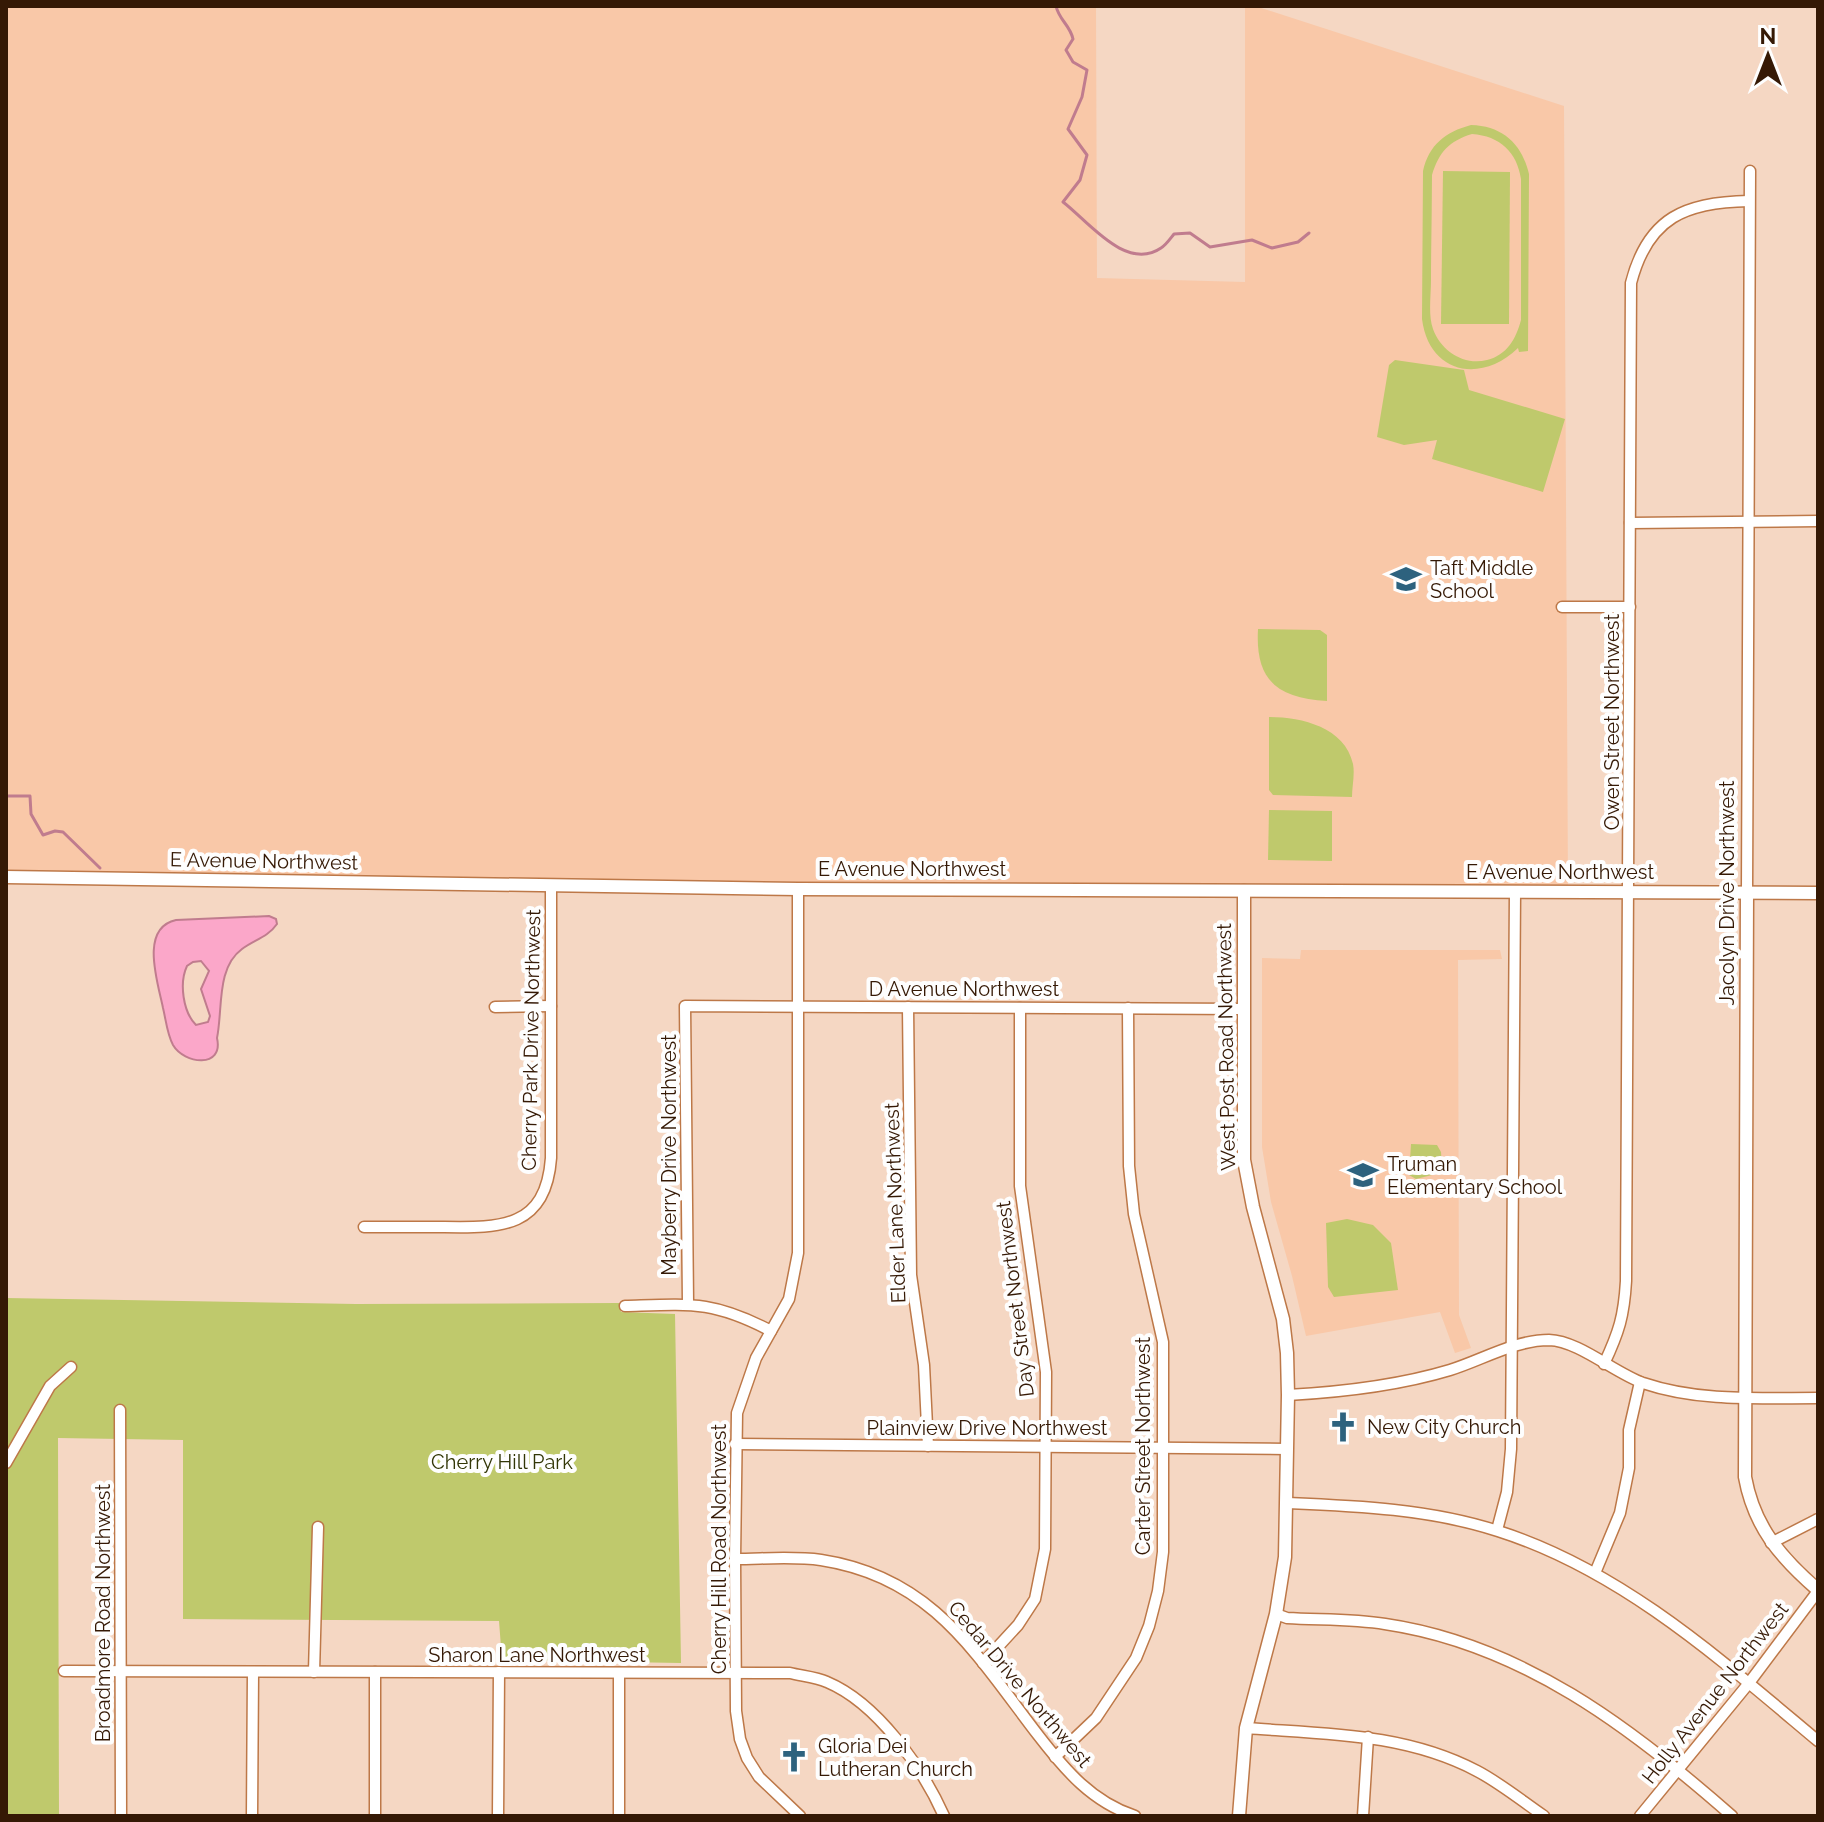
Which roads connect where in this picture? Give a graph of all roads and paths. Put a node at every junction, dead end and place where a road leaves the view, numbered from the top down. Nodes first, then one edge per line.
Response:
1 (1750, 171) dead end
2 (1749, 201) junction
3 (1818, 521) edge
4 (1749, 522) junction
5 (1630, 523) junction
6 (1562, 607) dead end
7 (1630, 607) junction
8 (6, 877) edge
9 (551, 886) junction
10 (798, 889) junction
11 (1244, 891) junction
12 (1515, 892) junction
13 (1629, 892) junction
14 (1747, 892) junction
15 (1818, 893) edge
16 (551, 1006) junction
17 (685, 1006) joint
18 (495, 1007) dead end
19 (799, 1007) junction
20 (908, 1007) junction
21 (1020, 1008) junction
22 (1128, 1008) junction
23 (1242, 1009) junction
24 (364, 1227) dead end
25 (688, 1303) junction
26 (625, 1306) dead end
27 (771, 1331) junction
28 (1513, 1346) junction
29 (1604, 1364) junction
30 (71, 1367) dead end
31 (1640, 1382) junction
32 (1288, 1395) junction
33 (1744, 1398) junction
34 (1818, 1398) edge
35 (120, 1410) dead end
36 (735, 1444) junction
37 (928, 1446) junction
38 (1046, 1447) junction
39 (1164, 1448) junction
40 (1287, 1449) junction
41 (6, 1463) edge
42 (1287, 1503) junction
43 (1818, 1519) edge
44 (318, 1527) dead end
45 (1497, 1530) junction
46 (1771, 1543) junction
47 (735, 1559) junction
48 (1595, 1573) junction
49 (1818, 1591) edge
50 (1276, 1614) junction
51 (983, 1663) junction
52 (64, 1671) dead end
53 (121, 1671) junction
54 (253, 1672) junction
55 (314, 1672) junction
56 (375, 1672) junction
57 (499, 1672) junction
58 (619, 1673) junction
59 (735, 1673) junction
60 (1749, 1683) junction
61 (1246, 1728) junction
62 (1368, 1737) junction
63 (1818, 1741) edge
64 (1055, 1757) junction
65 (1679, 1770) junction
66 (121, 1816) edge
67 (252, 1816) edge
68 (375, 1816) edge
69 (498, 1816) edge
70 (619, 1816) edge
71 (800, 1816) edge
72 (944, 1816) edge
73 (1135, 1816) edge
74 (1239, 1816) edge
75 (1363, 1816) edge
76 (1544, 1816) edge
77 (1640, 1816) edge
78 (1732, 1816) edge

1 - 2 street, Jacolyn Drive Northwest
2 - 4 street, Jacolyn Drive Northwest
2 - 5 street, Owen Street Northwest
3 - 4 street
4 - 5 street
4 - 14 street, Jacolyn Drive Northwest
5 - 7 street, Owen Street Northwest
6 - 7 street
7 - 13 street, Owen Street Northwest
8 - 9 street, E Avenue Northwest
9 - 10 street, E Avenue Northwest
9 - 16 street, Cherry Park Drive Northwest
10 - 11 street, E Avenue Northwest
10 - 19 street, Cherry Hill Road Northwest
11 - 12 street, E Avenue Northwest
11 - 23 street, West Post Road Northwest
12 - 13 street, E Avenue Northwest
12 - 28 street
13 - 14 street, E Avenue Northwest
13 - 29 street, Owen Street Northwest
14 - 15 street, E Avenue Northwest
14 - 33 street, Jacolyn Drive Northwest
16 - 18 street
16 - 24 street, Cherry Park Drive Northwest
17 - 19 street, D Avenue Northwest
17 - 25 street, Mayberry Drive Northwest
19 - 20 street, D Avenue Northwest
19 - 27 street, Cherry Hill Road Northwest
20 - 21 street, D Avenue Northwest
20 - 37 street, Elder Lane Northwest
21 - 22 street, D Avenue Northwest
21 - 38 street, Day Street Northwest
22 - 23 street, D Avenue Northwest
22 - 39 street, Carter Street Northwest
23 - 32 street, West Post Road Northwest
25 - 26 street
25 - 27 street
27 - 36 street, Cherry Hill Road Northwest
28 - 29 street
28 - 32 street
28 - 45 street
29 - 31 street
30 - 41 street
31 - 33 street
31 - 48 street
32 - 40 street, West Post Road Northwest
33 - 34 street
33 - 46 street, Jacolyn Drive Northwest
35 - 53 street, Broadmore Road Northwest
36 - 37 street, Plainview Drive Northwest
36 - 47 street, Cherry Hill Road Northwest
37 - 38 street, Plainview Drive Northwest
38 - 39 street, Plainview Drive Northwest
38 - 51 street, Day Street Northwest
39 - 40 street, Plainview Drive Northwest
39 - 64 street, Carter Street Northwest
40 - 42 street, West Post Road Northwest
42 - 45 street
42 - 50 street, West Post Road Northwest
43 - 46 street
44 - 55 street
45 - 48 street
46 - 49 street, Jacolyn Drive Northwest
47 - 51 street, Cedar Drive Northwest
47 - 59 street, Cherry Hill Road Northwest
48 - 60 street
49 - 60 street, Holly Avenue Northwest
50 - 61 street, West Post Road Northwest
50 - 65 street
51 - 64 street, Cedar Drive Northwest
52 - 53 street, Sharon Lane Northwest
53 - 54 street, Sharon Lane Northwest
53 - 66 street, Broadmore Road Northwest
54 - 55 street, Sharon Lane Northwest
54 - 67 street
55 - 56 street, Sharon Lane Northwest
56 - 57 street, Sharon Lane Northwest
56 - 68 street
57 - 58 street, Sharon Lane Northwest
57 - 69 street
58 - 59 street, Sharon Lane Northwest
58 - 70 street
59 - 71 street, Cherry Hill Road Northwest
59 - 72 street, Sharon Lane Northwest
60 - 63 street
60 - 65 street, Holly Avenue Northwest
61 - 62 street
61 - 74 street, West Post Road Northwest
62 - 75 street
62 - 76 street
64 - 73 street, Cedar Drive Northwest
65 - 77 street, Holly Avenue Northwest
65 - 78 street

